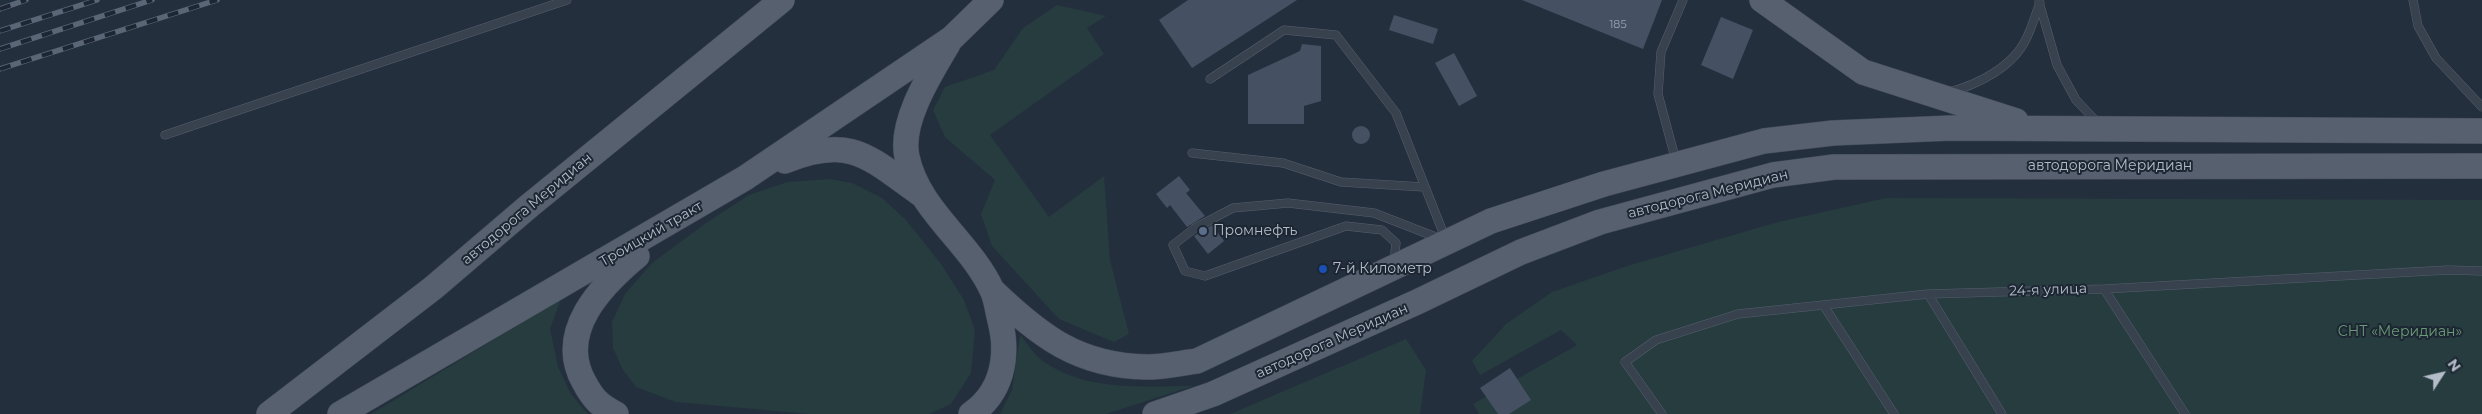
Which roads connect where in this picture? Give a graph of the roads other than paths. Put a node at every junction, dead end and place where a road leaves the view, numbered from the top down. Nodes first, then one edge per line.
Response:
1 (567, 0) edge
2 (782, 0) edge
3 (991, 0) edge
4 (1683, 0) edge
5 (1762, 0) edge
6 (2413, 0) edge
7 (2039, 1) edge
8 (952, 38) junction
9 (1210, 79) dead end
10 (1936, 96) junction
11 (2482, 107) edge
12 (2040, 128) junction
13 (2103, 128) junction
14 (2482, 130) edge
15 (165, 135) dead end
16 (1192, 153) dead end
17 (1677, 164) junction
18 (2482, 166) edge
19 (745, 178) junction
20 (1424, 187) junction
21 (922, 196) junction
22 (689, 212) junction
23 (1447, 241) junction
24 (1392, 270) junction
25 (2482, 272) edge
26 (2104, 289) junction
27 (993, 291) junction
28 (1928, 294) junction
29 (1824, 306) junction
30 (269, 414) edge
31 (340, 414) edge
32 (616, 414) edge
33 (971, 414) edge
34 (1155, 414) edge
35 (1662, 414) edge
36 (1894, 414) edge
37 (2002, 414) edge
38 (2185, 414) edge

1 - 15 lane
2 - 30 main road, автодорога Меридиан
3 - 8 main road, Троицкий тракт
4 - 17 lane
5 - 10 main road
6 - 11 lane
7 - 10 lane
7 - 13 lane
8 - 19 main road, Троицкий тракт
8 - 21 main road, Троицкий тракт
9 - 20 lane
10 - 12 main road
12 - 13 main road
12 - 17 main road
13 - 14 main road
16 - 20 lane
17 - 23 main road
18 - 34 main road, автодорога Меридиан
19 - 21 main road
19 - 22 main road, Троицкий тракт
20 - 23 lane
21 - 27 main road, Троицкий тракт
22 - 31 main road, Троицкий тракт
22 - 32 main road
23 - 24 main road
23 - 24 lane
24 - 27 main road
25 - 26 lane, 24-я улица
26 - 28 lane, 24-я улица
26 - 38 lane
27 - 33 main road, Троицкий тракт
28 - 29 lane, 24-я улица
28 - 37 lane
29 - 35 lane, 24-я улица
29 - 36 lane

